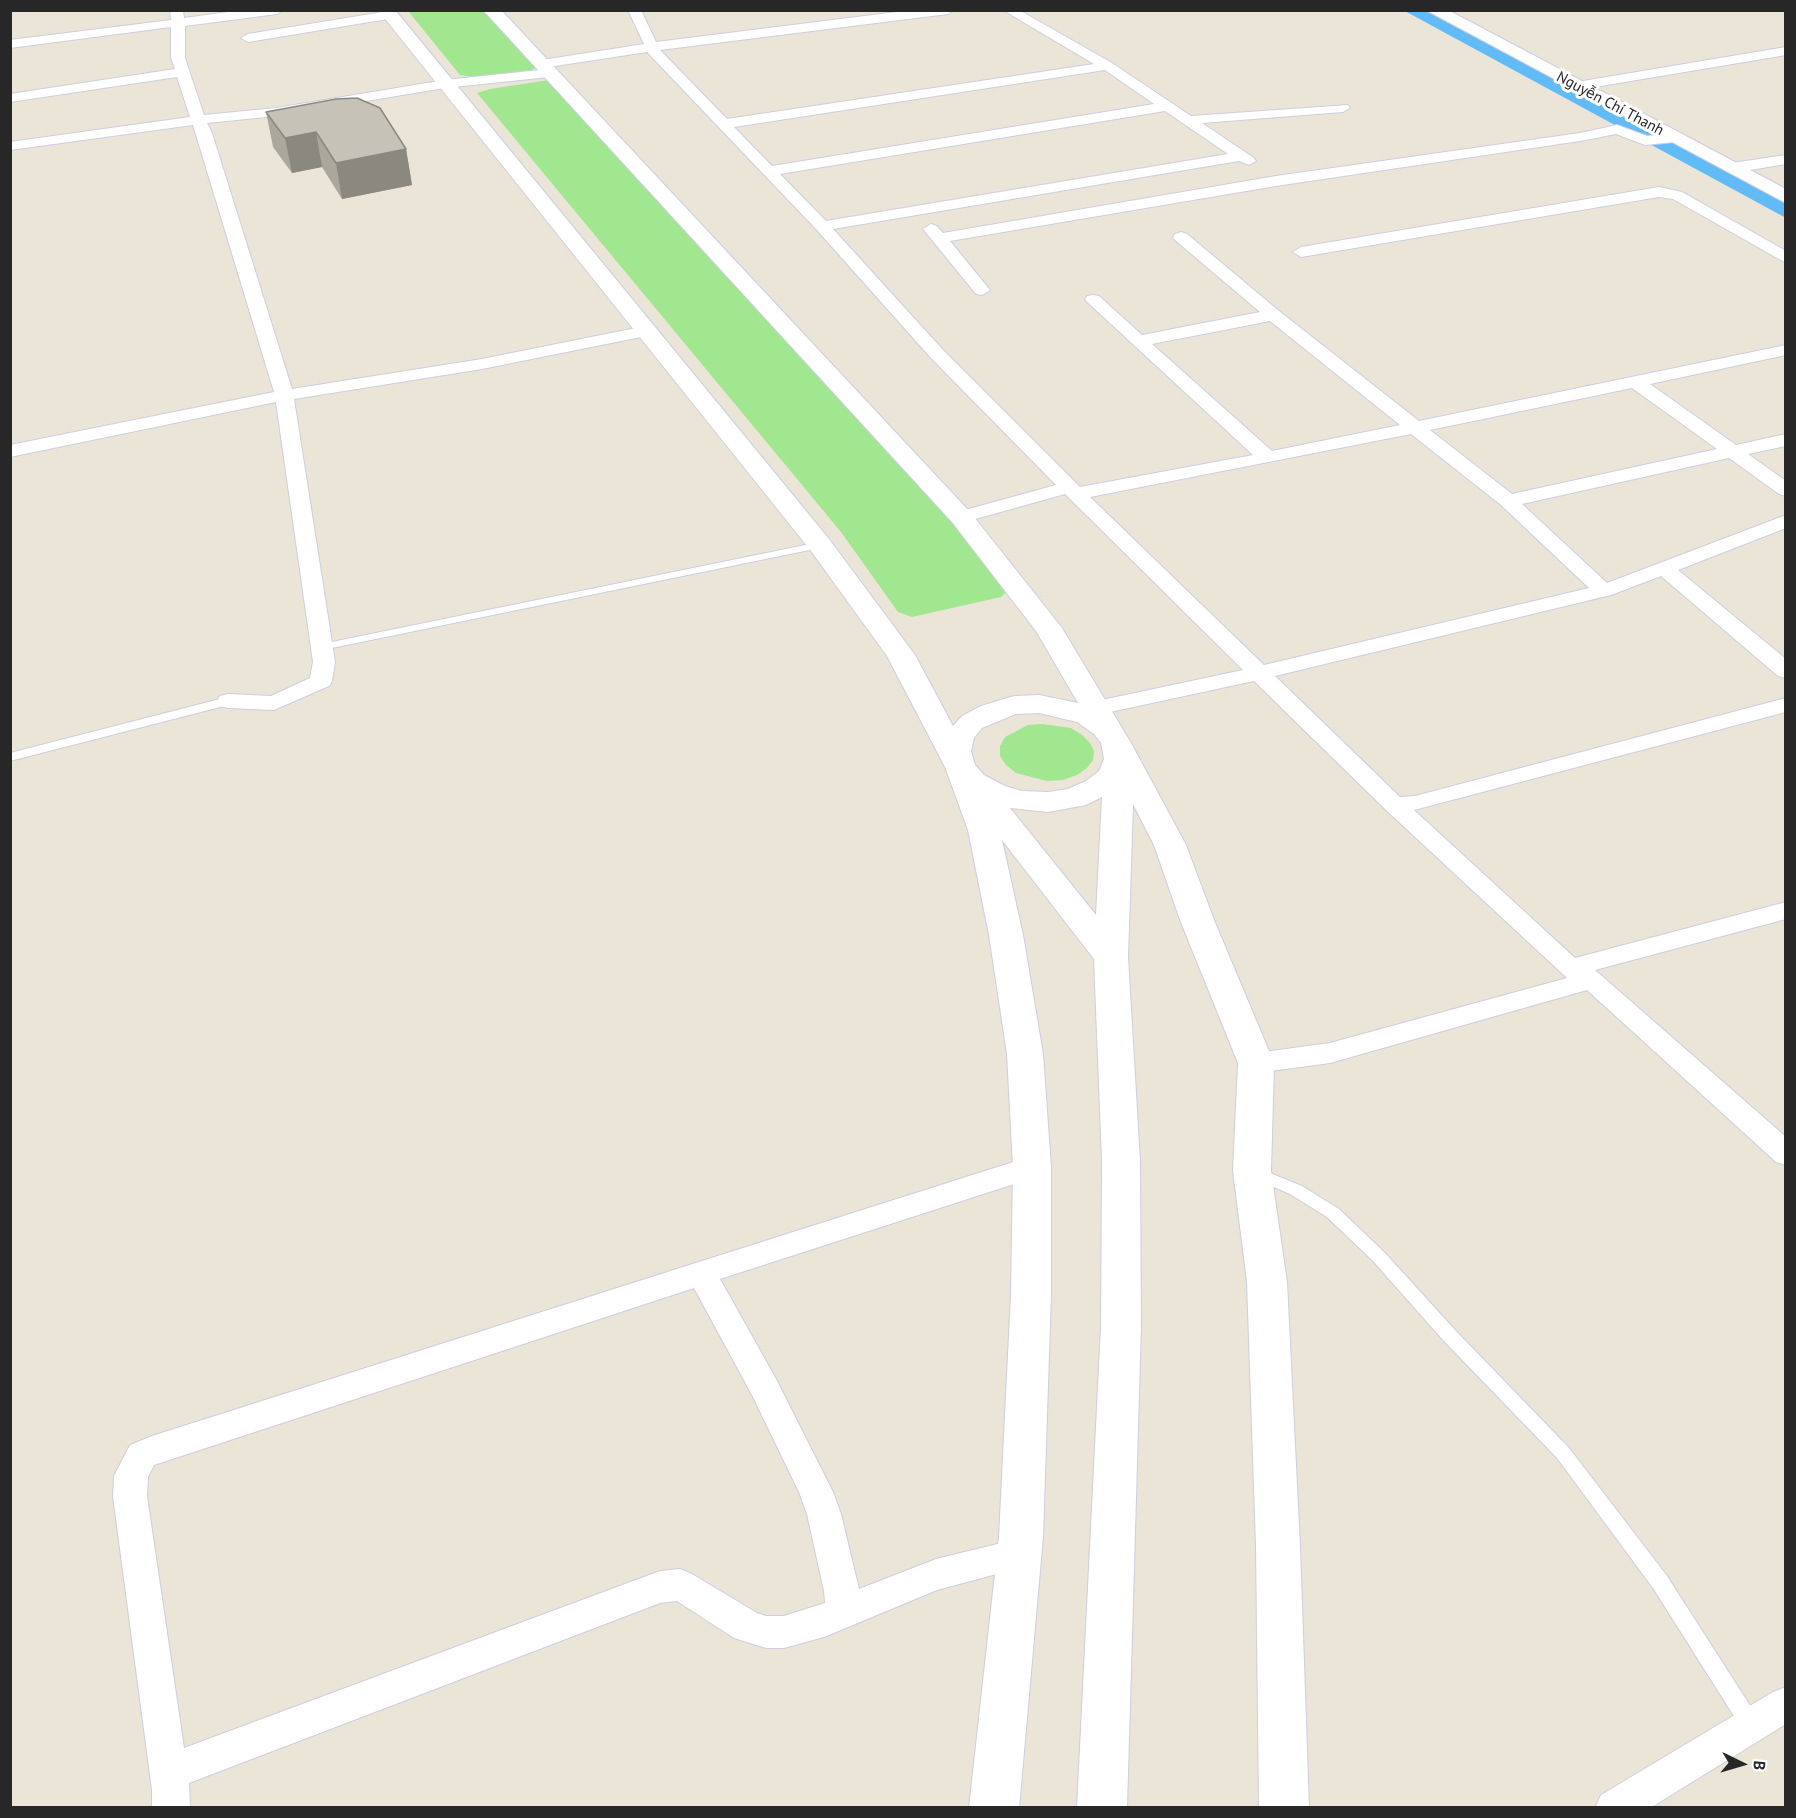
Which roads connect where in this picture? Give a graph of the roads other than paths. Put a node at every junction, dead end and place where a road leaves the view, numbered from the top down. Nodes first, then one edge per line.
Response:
1 (277, 10) edge
2 (491, 10) edge
3 (634, 10) edge
4 (854, 10) edge
5 (948, 10) edge
6 (1009, 10) edge
7 (1434, 10) edge
8 (388, 13) edge
9 (177, 16) edge
10 (864, 20) junction
11 (248, 38) dead end
12 (10, 44) edge
13 (652, 47) junction
14 (1785, 51) edge
15 (1107, 66) junction
16 (545, 69) junction
17 (182, 72) junction
18 (446, 85) junction
19 (1577, 86) junction
20 (10, 98) edge
21 (1169, 106) junction
22 (1344, 108) dead end
23 (198, 120) junction
24 (1189, 120) junction
25 (725, 124) junction
26 (1663, 139) junction
27 (10, 146) edge
28 (1242, 156) junction
29 (1785, 159) edge
30 (1732, 168) junction
31 (769, 171) junction
32 (1276, 181) junction
33 (1785, 197) edge
34 (914, 212) junction
35 (822, 226) junction
36 (1181, 237) dead end
37 (940, 238) junction
38 (1301, 252) dead end
39 (1785, 258) edge
40 (982, 290) dead end
41 (1093, 300) dead end
42 (1273, 315) junction
43 (646, 331) junction
44 (1139, 341) junction
45 (1785, 350) edge
46 (1636, 382) junction
47 (284, 396) junction
48 (1417, 427) junction
49 (1785, 440) edge
50 (10, 451) edge
51 (1732, 451) junction
52 (1268, 459) junction
53 (1072, 490) junction
54 (1785, 490) edge
55 (1508, 501) junction
56 (961, 517) junction
57 (1785, 521) edge
58 (820, 544) junction
59 (1664, 568) junction
60 (1604, 591) junction
61 (322, 647) junction
62 (1785, 671) edge
63 (1259, 673) junction
64 (228, 700) joint
65 (1785, 705) edge
66 (1096, 708) junction
67 (1117, 751) junction
68 (10, 757) edge
69 (967, 774) junction
70 (1394, 805) junction
71 (1785, 909) edge
72 (1111, 957) junction
73 (1581, 974) junction
74 (1256, 1063) junction
75 (1785, 1154) edge
76 (1032, 1167) junction
77 (1252, 1171) junction
78 (701, 1273) junction
79 (1018, 1554) junction
80 (843, 1611) junction
81 (1785, 1704) edge
82 (1751, 1725) junction
83 (169, 1772) junction
84 (1652, 1798) edge
85 (171, 1808) edge
86 (994, 1808) edge
87 (1102, 1808) edge
88 (1284, 1808) edge
89 (1614, 1808) edge

1 - 9 street
2 - 16 street
3 - 13 street
4 - 10 street
5 - 10 street
6 - 15 street
7 - 19 street, Nguyễn Chí Thanh
8 - 11 street
8 - 18 street
9 - 12 street
9 - 17 street
10 - 13 street
13 - 16 street
13 - 25 street
14 - 19 street
15 - 21 street
15 - 25 street
16 - 18 street
16 - 56 street
17 - 20 street
17 - 23 street
18 - 23 street
18 - 43 street
19 - 26 street, Nguyễn Chí Thanh
21 - 24 street
21 - 31 street
22 - 24 street
23 - 27 street
23 - 47 street
24 - 28 street
25 - 31 street
26 - 30 street, Nguyễn Chí Thanh
26 - 32 street
28 - 32 street
28 - 34 street
29 - 30 street
30 - 33 street, Nguyễn Chí Thanh
31 - 35 street
32 - 37 street
34 - 35 street
34 - 37 street
35 - 53 street
36 - 42 street
37 - 40 street
38 - 39 street
41 - 44 street
42 - 44 street
42 - 48 street
43 - 47 street
43 - 58 street
44 - 52 street
45 - 46 street
46 - 48 street
46 - 51 street
47 - 50 street
47 - 61 street
48 - 52 street
48 - 55 street
49 - 51 street
51 - 54 street
51 - 55 street
52 - 53 street
53 - 56 street
53 - 63 street
55 - 60 street
56 - 66 street
57 - 59 street
58 - 61 lane
58 - 69 street
59 - 60 street
59 - 62 street
60 - 63 street
61 - 64 street
63 - 66 street
63 - 70 street
64 - 68 lane
65 - 70 street
66 - 67 street
67 - 69 street
67 - 69 street
67 - 72 street
67 - 74 street
69 - 72 street
69 - 76 street
70 - 73 street
71 - 73 street
72 - 87 street
73 - 74 street
73 - 75 street
74 - 77 street
76 - 78 street
76 - 79 street
77 - 82 lane
77 - 88 street
78 - 80 street
78 - 83 street
79 - 80 street
79 - 86 street
80 - 83 street
81 - 82 street
82 - 84 street
83 - 85 street
84 - 89 street

